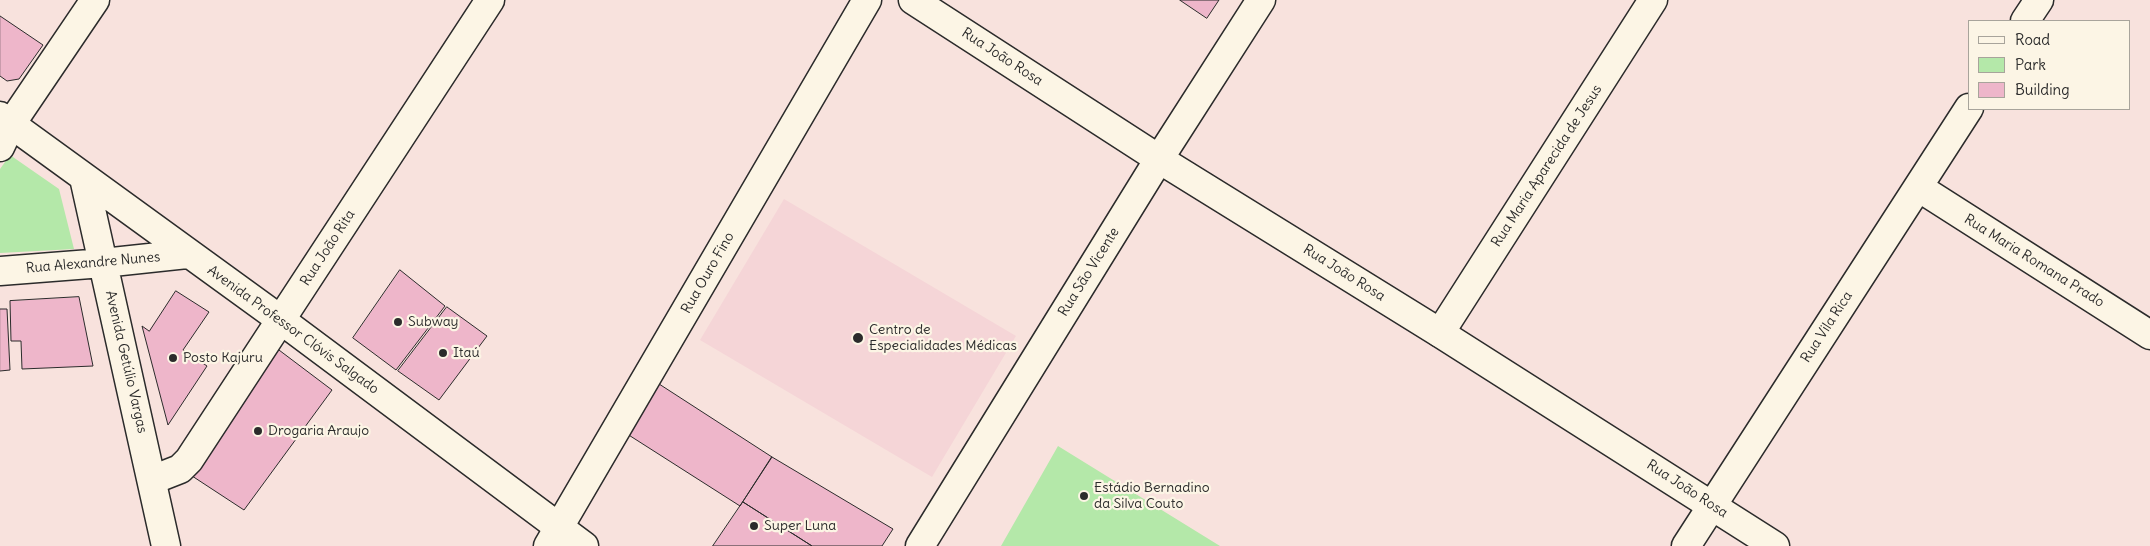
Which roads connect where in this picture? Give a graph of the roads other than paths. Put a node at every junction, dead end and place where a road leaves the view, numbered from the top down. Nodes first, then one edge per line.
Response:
1 (95, 0) edge
2 (490, 0) edge
3 (867, 0) edge
4 (913, 0) edge
5 (1261, 0) edge
6 (1654, 0) edge
7 (2039, 0) edge
8 (2026, 20) edge
9 (1968, 110) edge
10 (4, 129) edge
11 (1159, 159) junction
12 (84, 178) junction
13 (1918, 187) junction
14 (187, 254) junction
15 (103, 264) junction
16 (0, 271) edge
17 (281, 320) junction
18 (1440, 333) junction
19 (2150, 334) edge
20 (152, 480) junction
21 (1712, 505) junction
22 (554, 537) edge
23 (166, 546) edge
24 (584, 546) edge
25 (920, 546) edge
26 (1686, 546) edge
27 (1775, 546) edge

1 - 10 street
2 - 17 street, Rua João Rita
3 - 22 street, Rua Ouro Fino
4 - 11 street, Rua João Rosa
5 - 11 street, Rua São Vicente
6 - 18 street, Rua Maria Aparecida de Jesus
7 - 8 street
9 - 13 street, Rua Vila Rica
10 - 12 street, Avenida Professor Clóvis Salgado
11 - 18 street, Rua João Rosa
11 - 25 street, Rua São Vicente
12 - 14 street, Avenida Professor Clóvis Salgado
12 - 15 street, Avenida Getúlio Vargas
13 - 19 street, Rua Maria Romana Prado
13 - 21 street, Rua Vila Rica
14 - 15 street, Rua Alexandre Nunes
14 - 17 street, Avenida Professor Clóvis Salgado
15 - 16 street, Rua Alexandre Nunes
15 - 20 street, Avenida Getúlio Vargas
17 - 20 street, Rua João Rita
17 - 22 street, Avenida Professor Clóvis Salgado
18 - 21 street, Rua João Rosa
20 - 23 street, Avenida Getúlio Vargas
21 - 26 street, Rua Vila Rica
21 - 27 street, Rua João Rosa
22 - 24 street, Avenida Professor Clóvis Salgado

